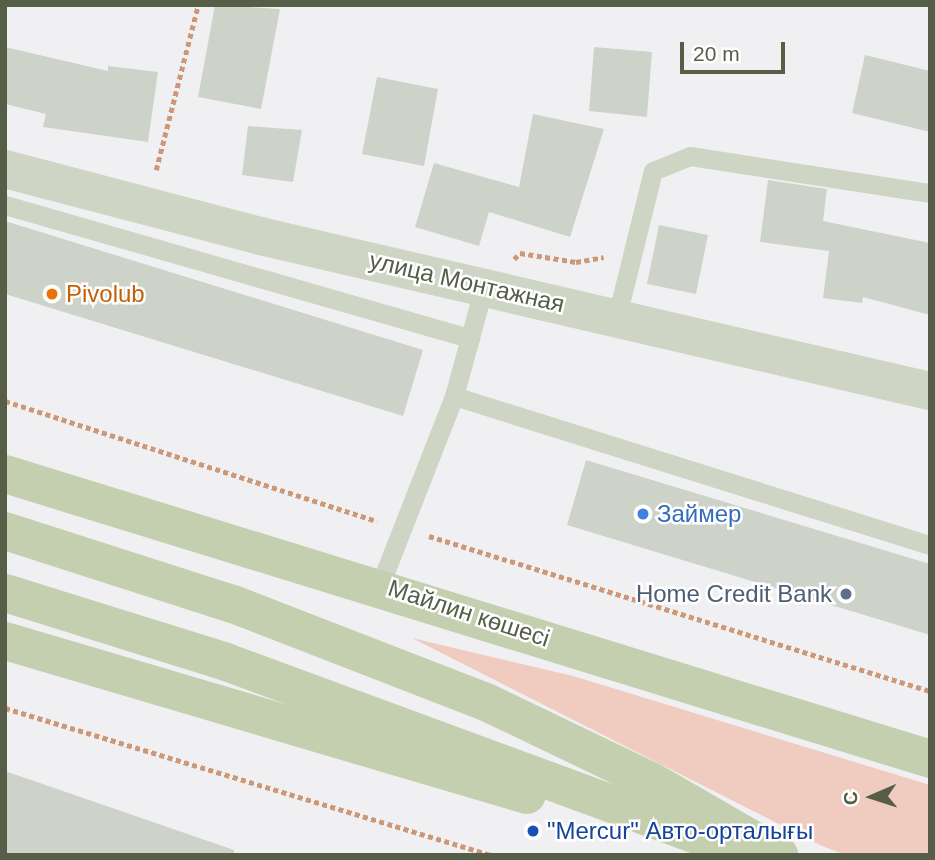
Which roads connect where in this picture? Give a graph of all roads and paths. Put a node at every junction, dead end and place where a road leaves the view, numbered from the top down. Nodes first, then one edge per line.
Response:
1 (198, 5) edge
2 (5, 169) edge
3 (930, 193) edge
4 (5, 205) edge
5 (147, 208) junction
6 (612, 256) dead end
7 (485, 283) junction
8 (617, 316) junction
9 (470, 338) junction
10 (930, 391) edge
11 (454, 396) junction
12 (5, 401) edge
13 (5, 451) edge
14 (5, 474) edge
15 (398, 527) junction
16 (5, 531) edge
17 (930, 545) edge
18 (380, 585) junction
19 (5, 593) edge
20 (5, 641) edge
21 (930, 691) edge
22 (5, 708) edge
23 (930, 759) edge
24 (491, 855) edge
25 (725, 855) edge
26 (749, 855) edge
27 (779, 855) edge

1 - 5 path
2 - 5 street, улица Монтажная
3 - 8 lane
4 - 9 lane
5 - 7 street, улица Монтажная
6 - 7 path
7 - 8 street, улица Монтажная
7 - 9 lane
8 - 10 street, улица Монтажная
9 - 11 lane
11 - 15 lane
11 - 17 lane
12 - 15 path
13 - 18 main road
14 - 18 main road, Майлин көшесі
15 - 18 lane
15 - 21 path
16 - 27 main road
18 - 23 main road, Майлин көшесі
19 - 26 main road
20 - 25 main road
22 - 24 path

